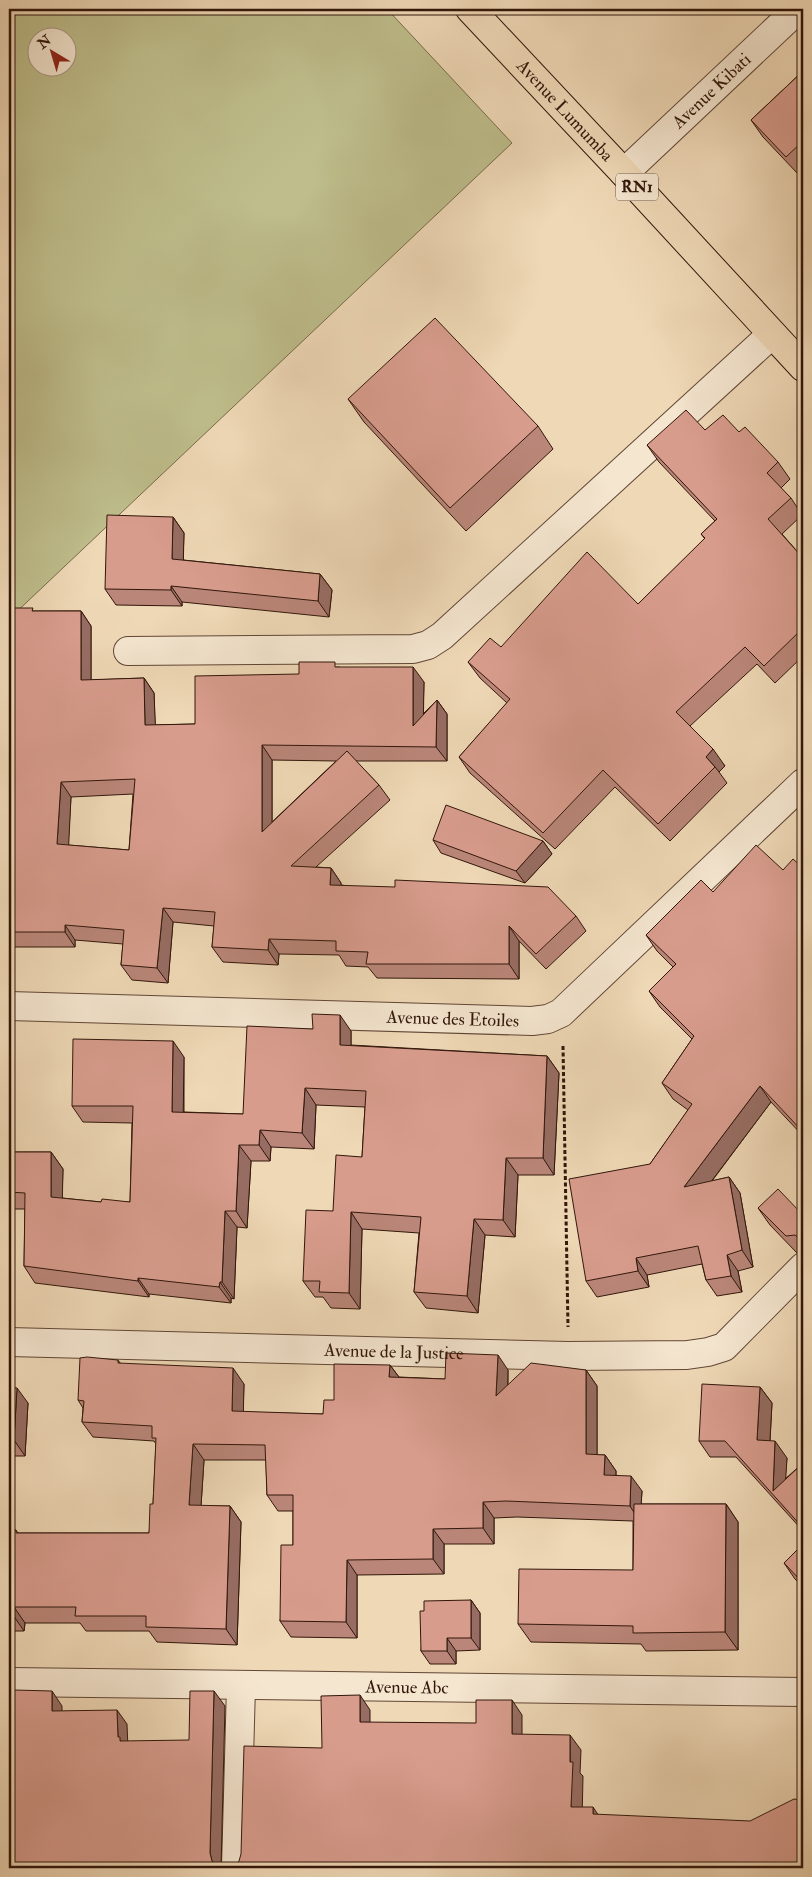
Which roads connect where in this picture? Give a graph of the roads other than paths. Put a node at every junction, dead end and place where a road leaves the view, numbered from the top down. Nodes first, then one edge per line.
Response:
1 (470, 9) edge
2 (798, 9) edge
3 (624, 172) junction
4 (772, 334) junction
5 (803, 367) edge
6 (128, 651) dead end
7 (803, 783) edge
8 (9, 1006) edge
9 (803, 1267) edge
10 (9, 1342) edge
11 (9, 1682) edge
12 (241, 1686) junction
13 (803, 1692) edge
14 (236, 1868) edge

1 - 3 highway, Avenue Lumumba / RN1
2 - 3 street, Avenue Kibati
3 - 4 highway, Avenue Lumumba / RN1
4 - 5 highway, Avenue Lumumba / RN1
4 - 6 street
7 - 8 street, Avenue des Etoiles
9 - 10 street, Avenue de la Justice
11 - 12 street, Avenue Abc
12 - 13 street, Avenue Abc
12 - 14 street

